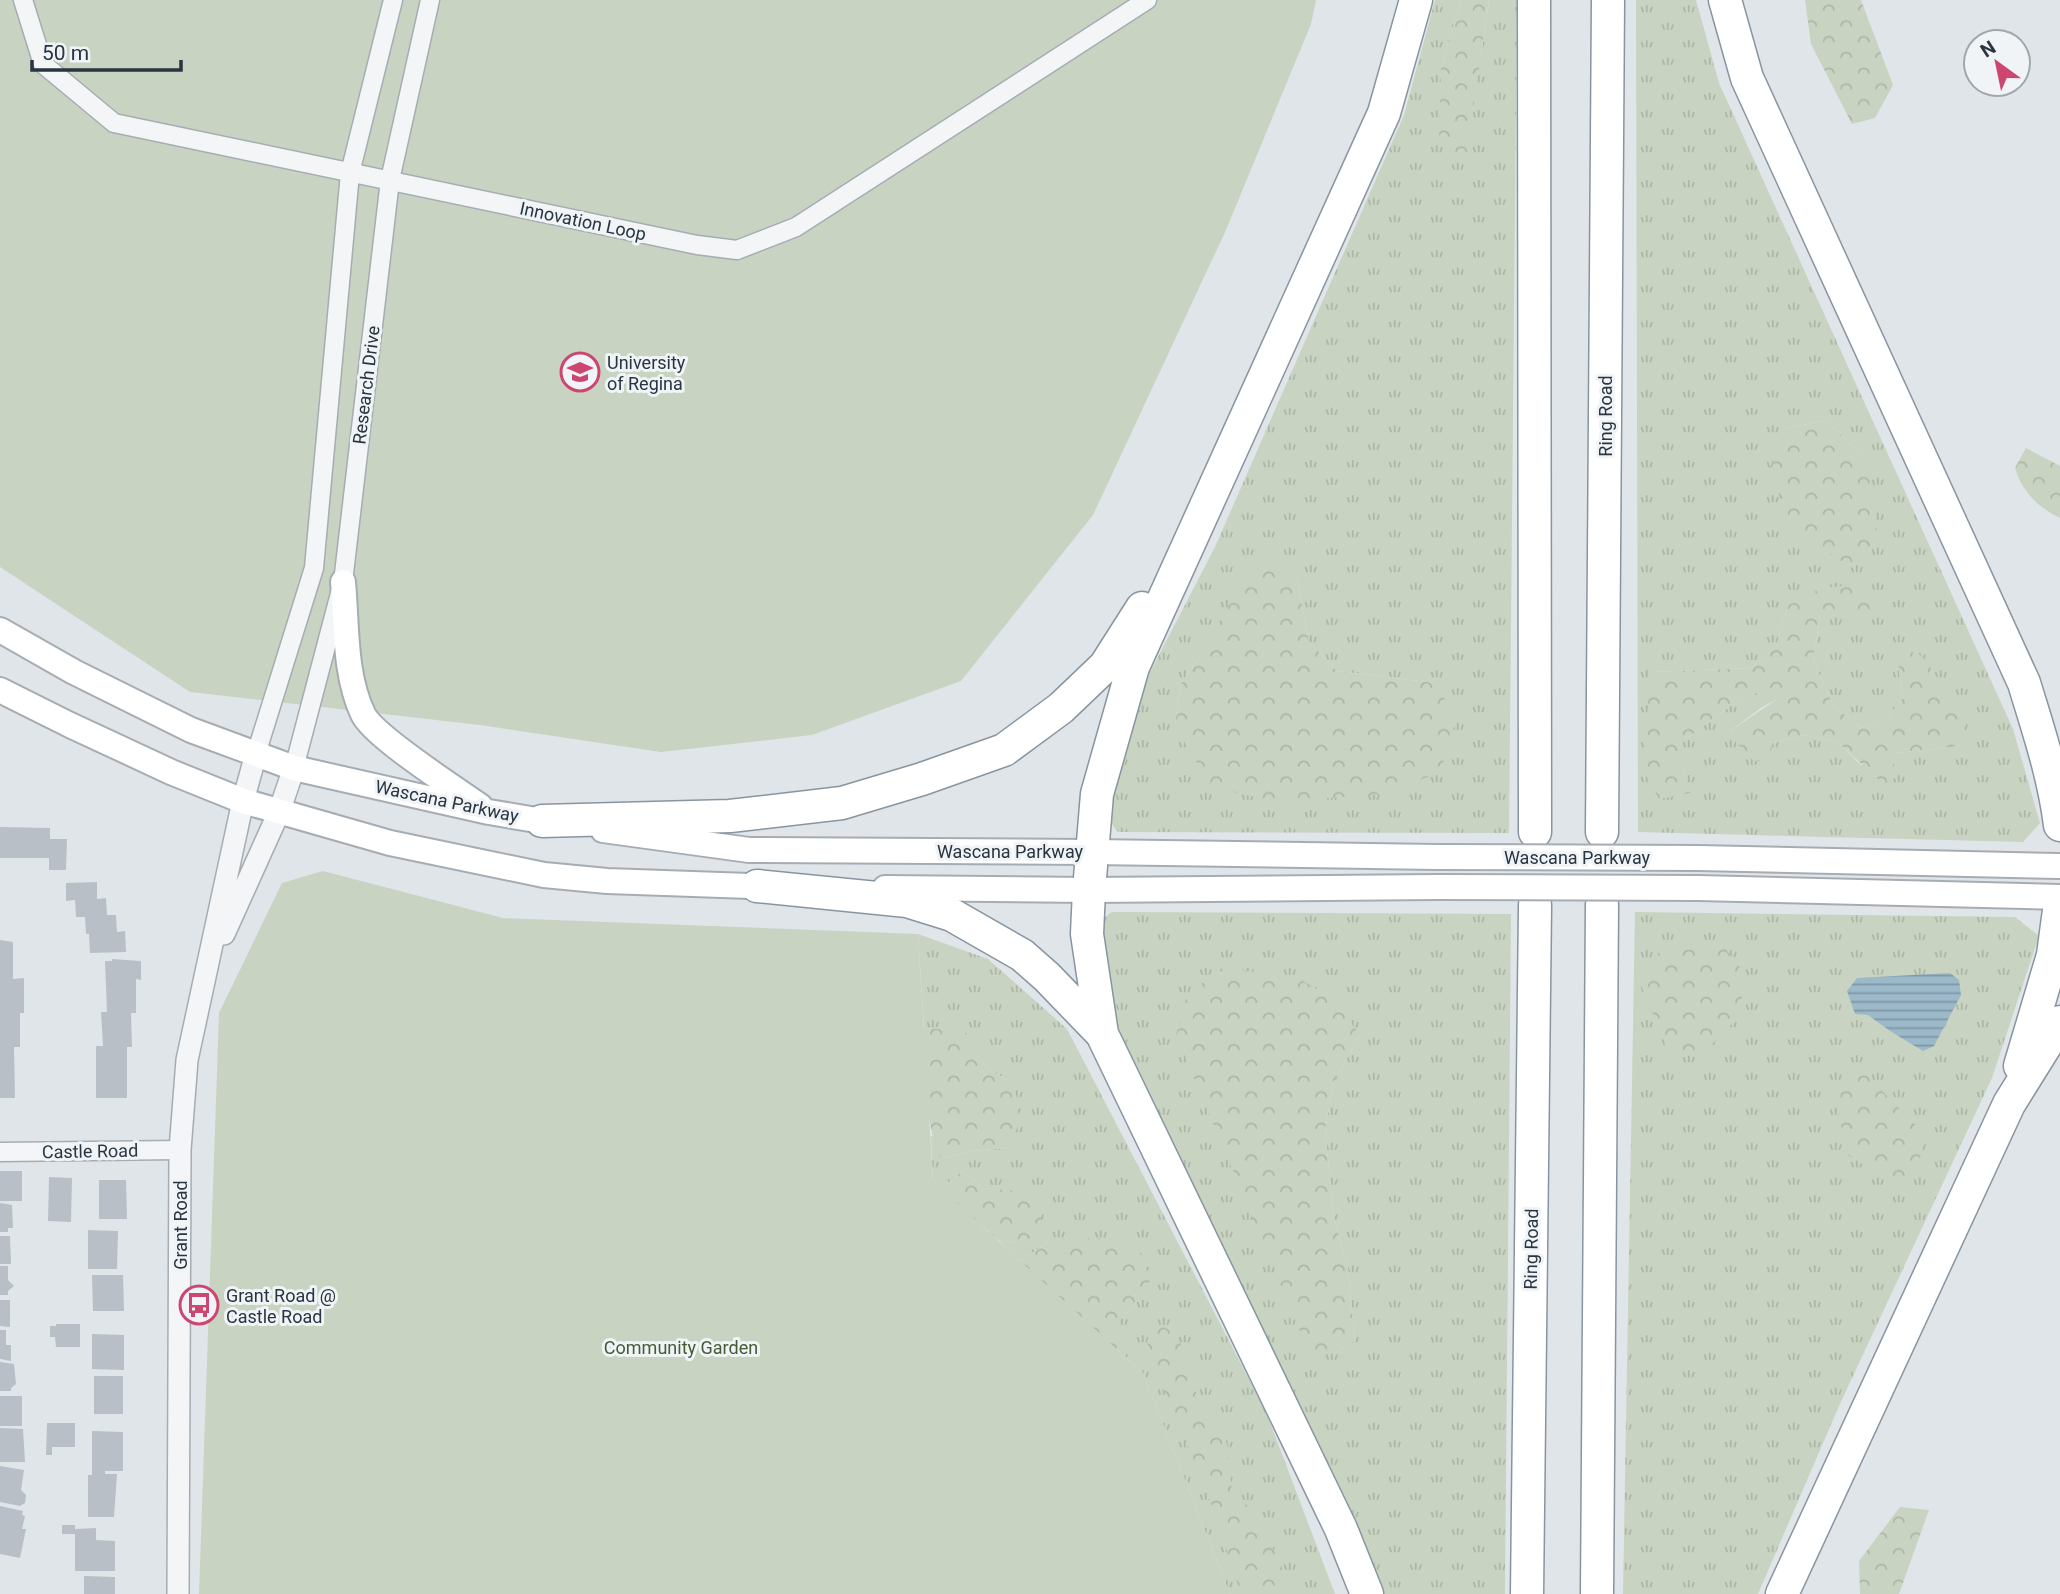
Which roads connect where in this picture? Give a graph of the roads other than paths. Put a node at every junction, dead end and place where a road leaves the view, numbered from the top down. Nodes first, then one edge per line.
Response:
1 (23, 0) edge
2 (393, 0) edge
3 (430, 0) edge
4 (1147, 0) edge
5 (1416, 0) edge
6 (1534, 0) edge
7 (1608, 0) edge
8 (1725, 0) edge
9 (350, 173) junction
10 (390, 180) junction
11 (1206, 506) junction
12 (343, 582) junction
13 (0, 630) edge
14 (2024, 683) junction
15 (0, 690) edge
16 (2060, 739) edge
17 (256, 754) junction
18 (294, 768) junction
19 (243, 801) junction
20 (279, 812) junction
21 (489, 812) junction
22 (542, 821) junction
23 (2060, 825) edge
24 (1535, 832) dead end
25 (1602, 832) dead end
26 (1092, 852) junction
27 (2060, 866) edge
28 (757, 886) junction
29 (1089, 890) junction
30 (2060, 897) edge
31 (2060, 903) edge
32 (1535, 905) dead end
33 (1602, 905) dead end
34 (204, 984) junction
35 (2060, 1022) edge
36 (1102, 1034) junction
37 (2009, 1104) junction
38 (180, 1150) junction
39 (0, 1152) edge
40 (178, 1594) edge
41 (1367, 1594) edge
42 (1527, 1594) edge
43 (1598, 1594) edge
44 (1782, 1594) edge

1 - 9 street, Innovation Loop
2 - 9 street, Research Drive
3 - 10 street, Research Drive
4 - 10 street, Innovation Loop
5 - 11 highway
6 - 24 highway
7 - 25 highway, Ring Road
8 - 14 highway
9 - 10 street, Innovation Loop
9 - 17 street, Research Drive
10 - 12 street, Research Drive
11 - 22 highway
11 - 26 highway
12 - 18 street, Research Drive
12 - 21 main road
13 - 17 main road, Wascana Parkway
14 - 16 highway
14 - 23 highway
15 - 19 main road, Wascana Parkway
17 - 18 main road, Wascana Parkway
17 - 19 street, Grant Road
18 - 20 street, Grant Road
18 - 21 main road, Wascana Parkway
19 - 20 main road, Wascana Parkway
19 - 34 street, Grant Road
20 - 28 main road, Wascana Parkway
20 - 34 street, Grant Road
21 - 22 main road, Wascana Parkway
22 - 26 main road, Wascana Parkway
26 - 27 main road, Wascana Parkway, bridge
26 - 29 highway
28 - 29 main road, Wascana Parkway
28 - 36 highway
29 - 30 main road, Wascana Parkway, bridge
29 - 36 highway
31 - 37 highway
32 - 42 highway, Ring Road
33 - 43 highway
34 - 38 street, Grant Road
35 - 37 highway
36 - 41 highway
37 - 44 highway
38 - 39 street, Castle Road
38 - 40 street, Grant Road

